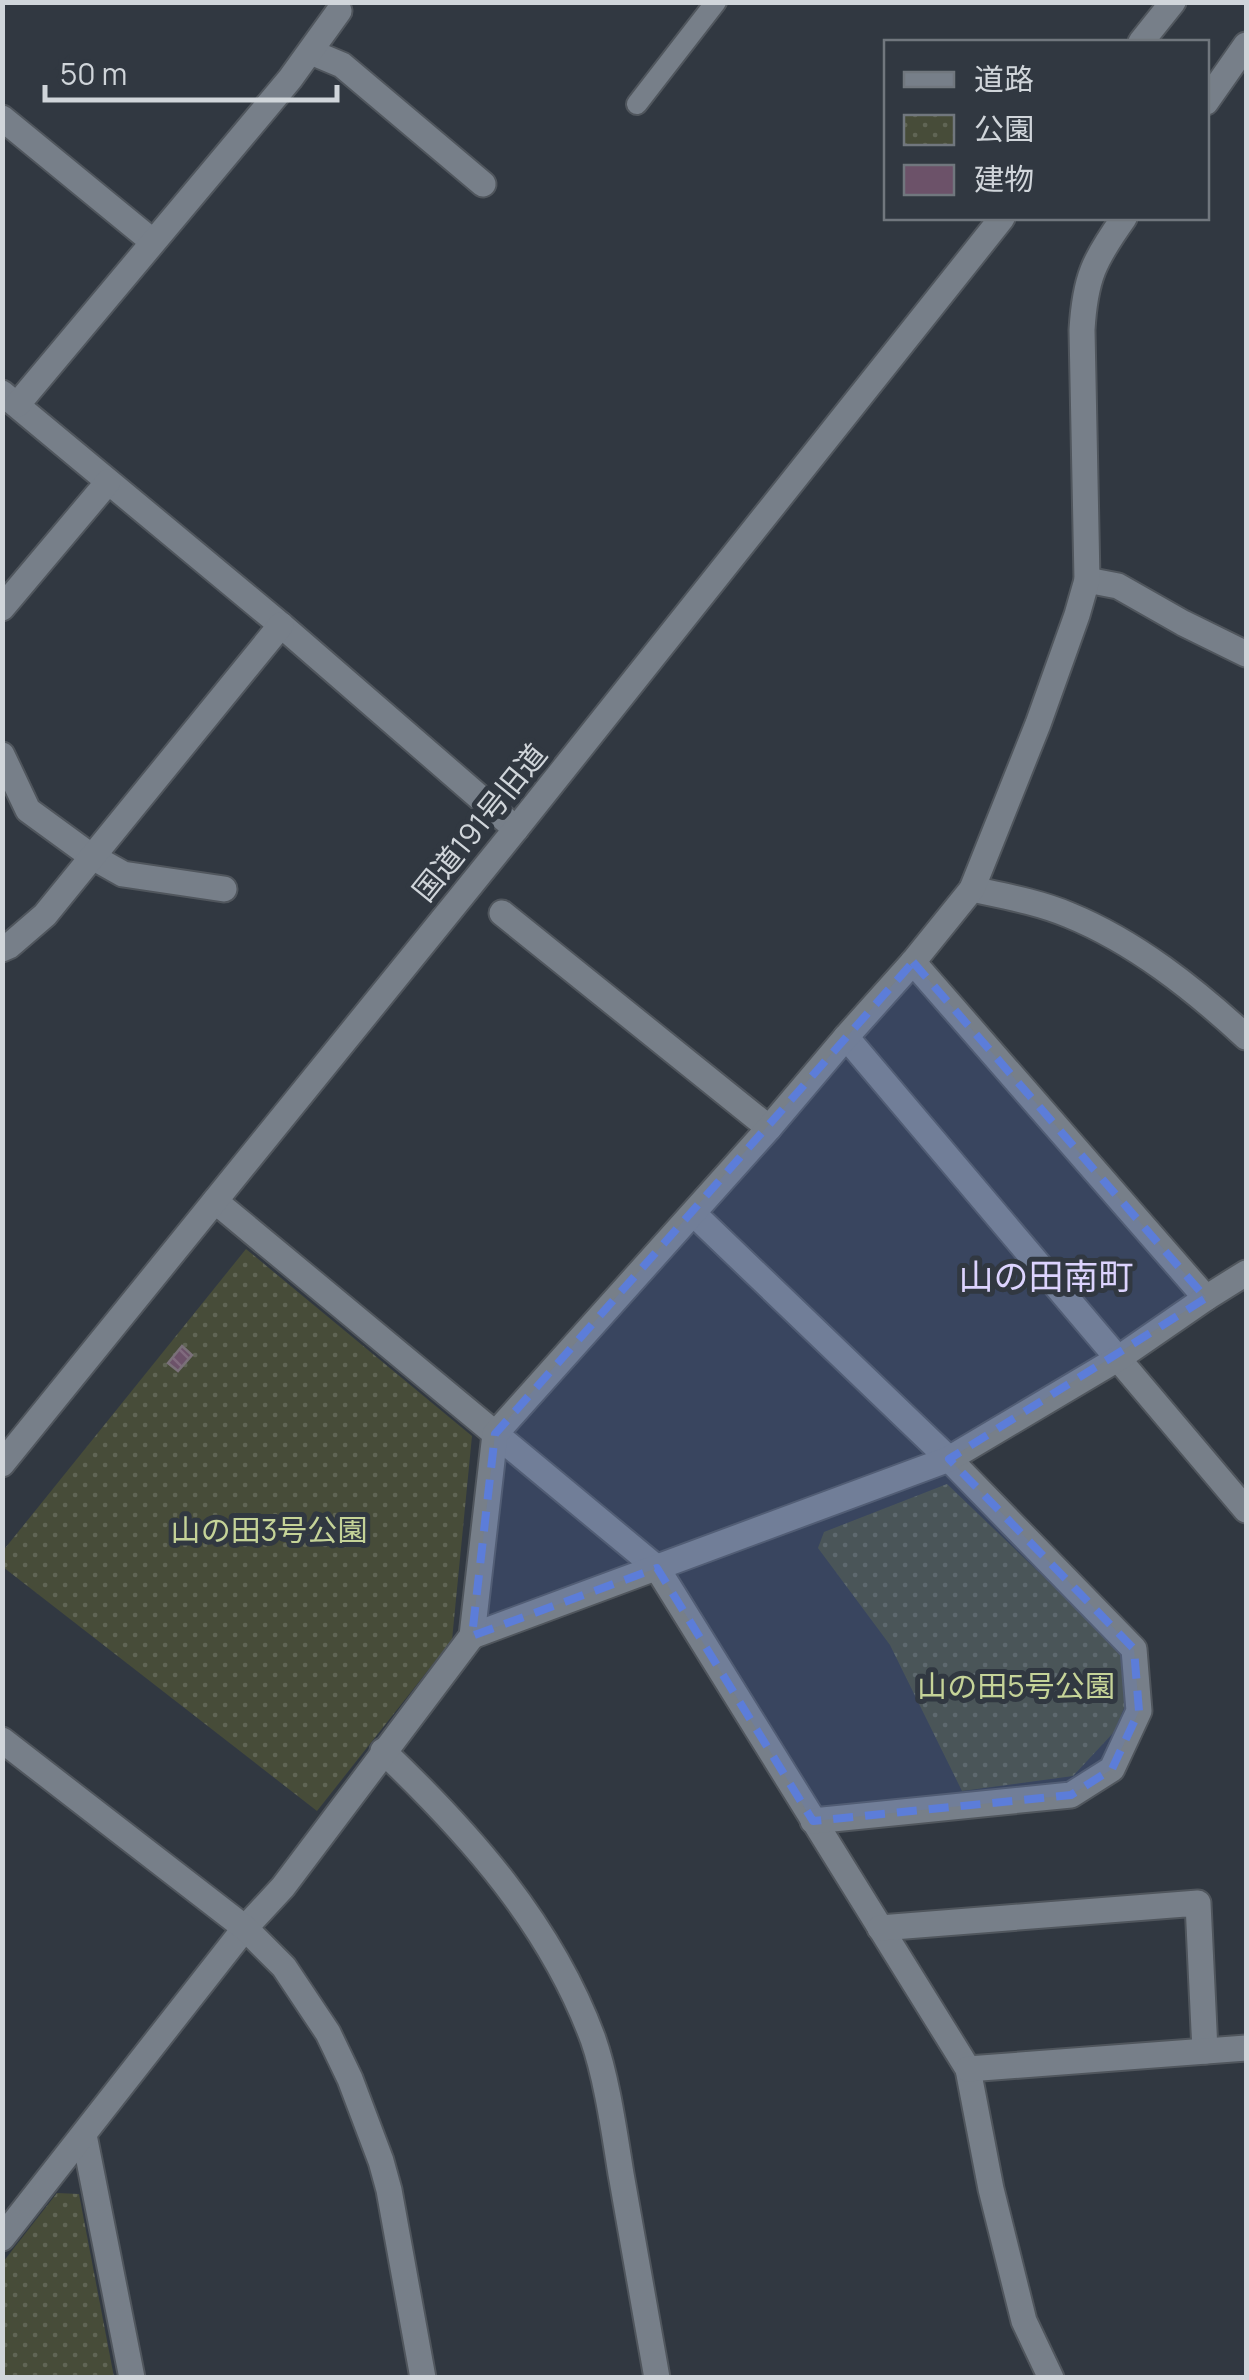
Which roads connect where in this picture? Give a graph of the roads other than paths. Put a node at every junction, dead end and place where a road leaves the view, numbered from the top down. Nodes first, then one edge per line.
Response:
1 (716, 2) edge
2 (1173, 2) edge
3 (339, 11) dead end
4 (1144, 40) edge
5 (1246, 45) edge
6 (311, 52) junction
7 (1209, 98) edge
8 (637, 104) dead end
9 (2, 118) edge
10 (483, 184) dead end
11 (1000, 220) edge
12 (1123, 220) edge
13 (152, 242) junction
14 (10, 399) edge
15 (108, 482) junction
16 (1087, 580) junction
17 (2, 608) edge
18 (282, 625) junction
19 (1246, 654) edge
20 (2, 754) edge
21 (516, 829) junction
22 (91, 856) junction
23 (224, 889) dead end
24 (972, 889) junction
25 (502, 912) dead end
26 (2, 949) edge
27 (913, 962) junction
28 (846, 1037) junction
29 (1246, 1037) edge
30 (769, 1128) junction
31 (215, 1201) junction
32 (694, 1214) junction
33 (1246, 1274) edge
34 (1206, 1298) junction
35 (1120, 1358) junction
36 (495, 1434) junction
37 (949, 1459) junction
38 (2, 1464) edge
39 (1246, 1510) edge
40 (657, 1568) junction
41 (472, 1636) junction
42 (2, 1740) edge
43 (383, 1751) junction
44 (812, 1821) junction
45 (245, 1928) junction
46 (880, 1928) junction
47 (1246, 2048) edge
48 (1206, 2051) junction
49 (968, 2069) junction
50 (84, 2135) junction
51 (2, 2238) edge
52 (132, 2378) edge
53 (423, 2378) edge
54 (656, 2378) edge
55 (1051, 2378) edge

1 - 8 lane
2 - 4 street
3 - 6 street
5 - 7 street
6 - 10 street
6 - 13 street
9 - 13 street
11 - 21 street, 国道191号旧道
12 - 16 street
13 - 14 street
14 - 15 street
15 - 17 street
15 - 18 street
16 - 19 street
16 - 24 street
18 - 21 street
18 - 22 street
20 - 22 street
21 - 31 street, 国道191号旧道
22 - 23 street
22 - 26 street
24 - 27 street
24 - 29 street
25 - 30 street
27 - 28 street
27 - 34 street
28 - 30 street
28 - 35 street
30 - 32 street
31 - 36 street
31 - 38 street, 国道191号旧道
32 - 36 street
32 - 37 street
33 - 34 street
34 - 35 street
35 - 37 street
35 - 39 street
36 - 40 street
36 - 41 street
37 - 40 street
37 - 44 street
40 - 41 street
40 - 44 street
41 - 43 street
42 - 45 street
43 - 45 street
43 - 54 street
44 - 46 street
45 - 50 street
45 - 53 street
46 - 48 street
46 - 49 street
47 - 48 street
48 - 49 street
49 - 55 street
50 - 51 street
50 - 52 street

